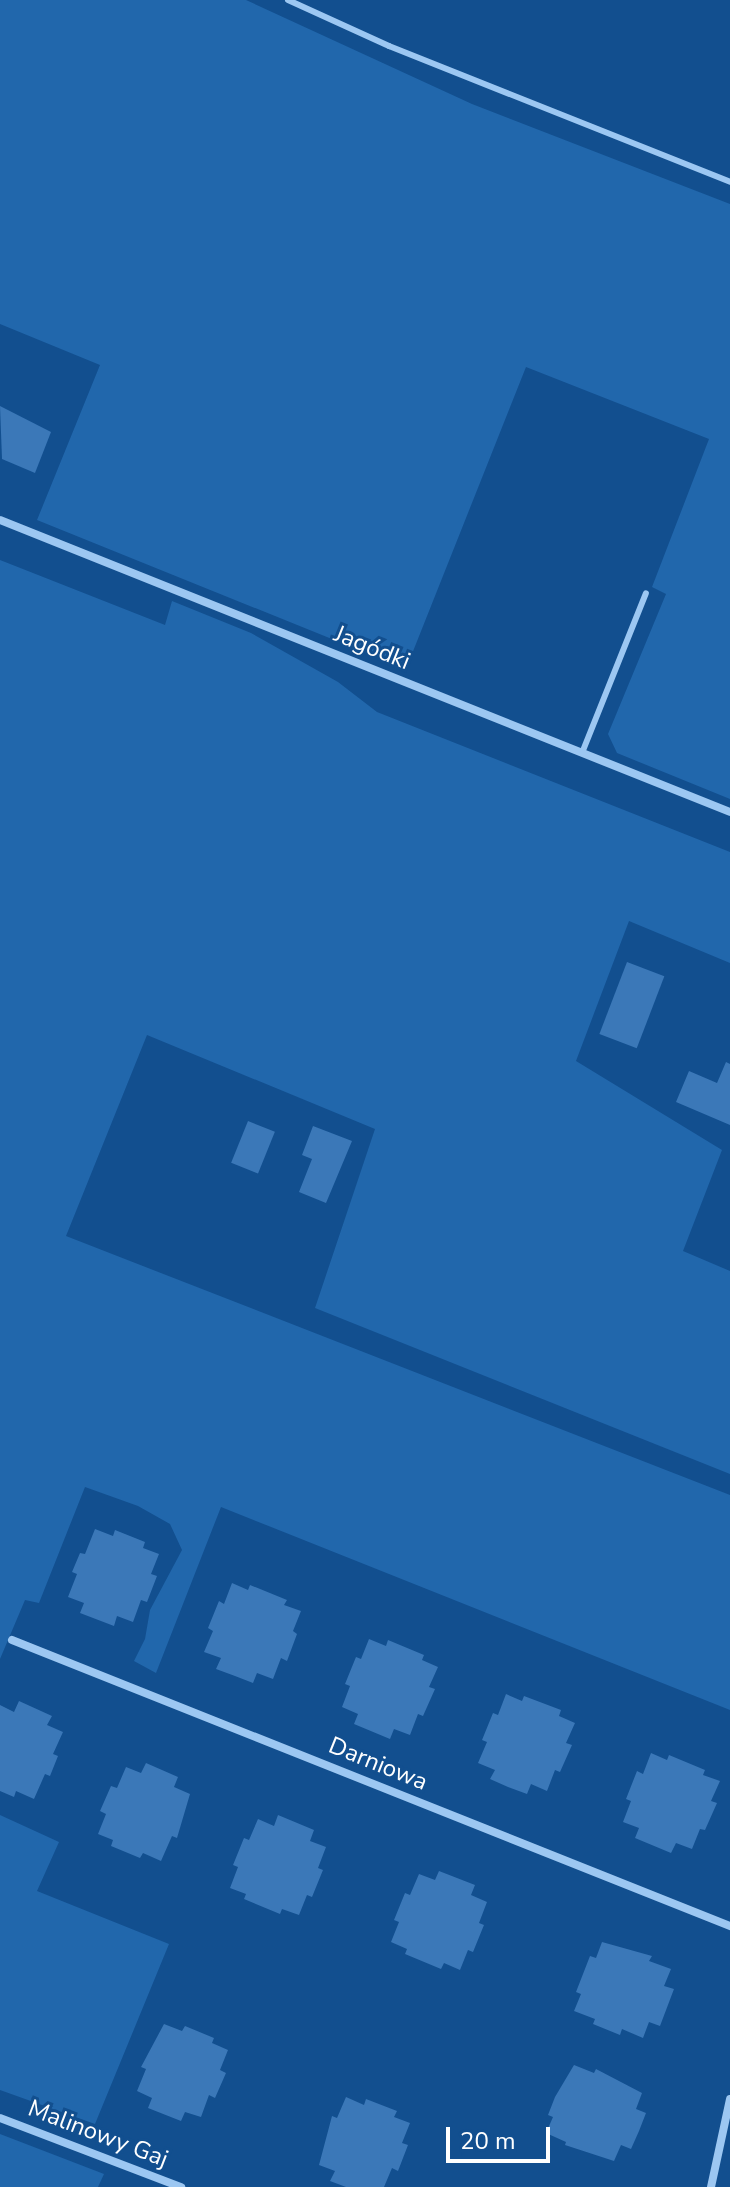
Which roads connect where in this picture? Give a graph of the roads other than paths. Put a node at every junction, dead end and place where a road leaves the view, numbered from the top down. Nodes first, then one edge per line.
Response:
1 (288, 0) edge
2 (730, 182) edge
3 (0, 520) edge
4 (646, 593) dead end
5 (582, 753) junction
6 (730, 812) edge
7 (12, 1640) dead end
8 (730, 1926) edge
9 (730, 2099) edge
10 (0, 2118) edge
11 (181, 2187) edge
12 (711, 2187) edge

1 - 2 lane
3 - 5 street, Jagódki
4 - 5 lane
5 - 6 street, Jagódki
7 - 8 street, Darniowa
9 - 12 street
10 - 11 street, Malinowy Gaj

